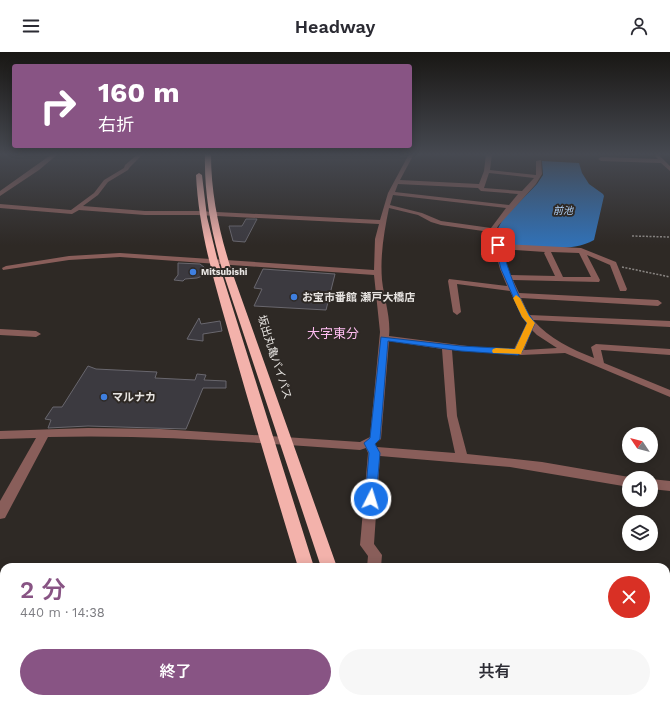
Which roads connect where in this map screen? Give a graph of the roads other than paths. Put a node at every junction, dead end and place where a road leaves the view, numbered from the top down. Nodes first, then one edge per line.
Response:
1 (14, 184) edge
2 (103, 184) edge
3 (200, 184) edge
4 (207, 184) edge
5 (395, 184) edge
6 (447, 184) edge
7 (533, 184) edge
8 (481, 186) joint
9 (391, 193) junction
10 (522, 193) junction
11 (0, 194) edge
12 (0, 206) edge
13 (387, 206) junction
14 (510, 207) junction
15 (78, 208) junction
16 (207, 213) junction
17 (382, 222) junction
18 (493, 230) junction
19 (498, 246) junction
20 (581, 250) junction
21 (548, 253) dead end
22 (213, 262) junction
23 (224, 263) junction
24 (6, 268) dead end
25 (378, 273) junction
26 (508, 277) junction
27 (560, 279) junction
28 (623, 289) dead end
29 (514, 292) junction
30 (658, 303) dead end
31 (457, 312) dead end
32 (528, 320) junction
33 (584, 320) junction
34 (670, 324) edge
35 (589, 329) dead end
36 (0, 332) edge
37 (36, 334) dead end
38 (384, 338) junction
39 (447, 346) junction
40 (566, 350) junction
41 (518, 352) junction
42 (670, 352) edge
43 (600, 364) junction
44 (670, 394) edge
45 (44, 434) junction
46 (0, 435) edge
47 (266, 440) junction
48 (285, 442) junction
49 (371, 447) junction
50 (462, 458) junction
51 (622, 481) edge
52 (658, 485) edge
53 (670, 486) edge
54 (0, 514) edge
55 (305, 563) edge
56 (327, 563) edge
57 (374, 563) edge

1 - 11 street
2 - 15 street
3 - 16 highway, 坂出丸亀バイパス
4 - 16 highway, 坂出丸亀バイパス
5 - 9 street
6 - 8 street
7 - 10 street
8 - 10 street
9 - 13 street
9 - 14 street
10 - 14 street
12 - 15 street
13 - 17 street
13 - 18 street
14 - 18 street
15 - 16 street
16 - 17 street
16 - 22 highway, 坂出丸亀バイパス
16 - 23 highway, 坂出丸亀バイパス
17 - 25 street
18 - 19 street
19 - 20 street
19 - 26 street
20 - 27 street
20 - 28 street
21 - 27 street
22 - 23 street
22 - 24 street
22 - 47 highway, 坂出丸亀バイパス
23 - 25 street
23 - 48 highway, 坂出丸亀バイパス
25 - 38 street
26 - 27 street
26 - 29 street
29 - 30 street
29 - 31 street
29 - 32 street
32 - 33 street
32 - 40 street
32 - 41 street
33 - 34 street
33 - 35 street
36 - 37 street
38 - 39 street
38 - 49 street
39 - 41 street
39 - 50 street
40 - 41 street
40 - 43 street
42 - 43 street
43 - 44 street
45 - 46 street
45 - 47 street
45 - 54 street
47 - 48 street
47 - 55 highway, 坂出丸亀バイパス
48 - 49 street
48 - 56 highway, 坂出丸亀バイパス
49 - 50 street
49 - 57 street
50 - 51 street
52 - 53 street

